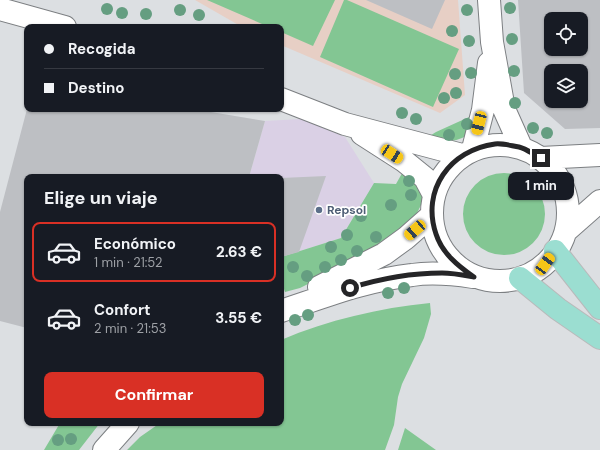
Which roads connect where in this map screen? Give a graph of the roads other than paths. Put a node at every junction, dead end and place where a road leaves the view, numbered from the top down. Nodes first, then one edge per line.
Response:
1 (489, 0) edge
2 (0, 9) edge
3 (54, 24) edge
4 (492, 42) junction
5 (284, 100) edge
6 (345, 124) junction
7 (521, 148) junction
8 (467, 152) junction
9 (600, 154) edge
10 (541, 158) junction
11 (600, 201) edge
12 (433, 205) junction
13 (566, 231) junction
14 (555, 251) junction
15 (474, 277) junction
16 (520, 278) junction
17 (284, 304) edge
18 (600, 308) edge
19 (284, 309) edge
20 (600, 338) edge
21 (125, 426) edge
22 (104, 450) edge

1 - 4 street
2 - 3 street
4 - 7 street
4 - 8 street
5 - 6 street
6 - 8 street
6 - 12 street
7 - 8 street
7 - 10 street
8 - 12 street
9 - 10 street
10 - 13 street
11 - 13 street
12 - 15 street
12 - 17 street
13 - 14 street
14 - 16 street
14 - 18 main road
15 - 16 street
15 - 19 street
16 - 20 main road
21 - 22 street

